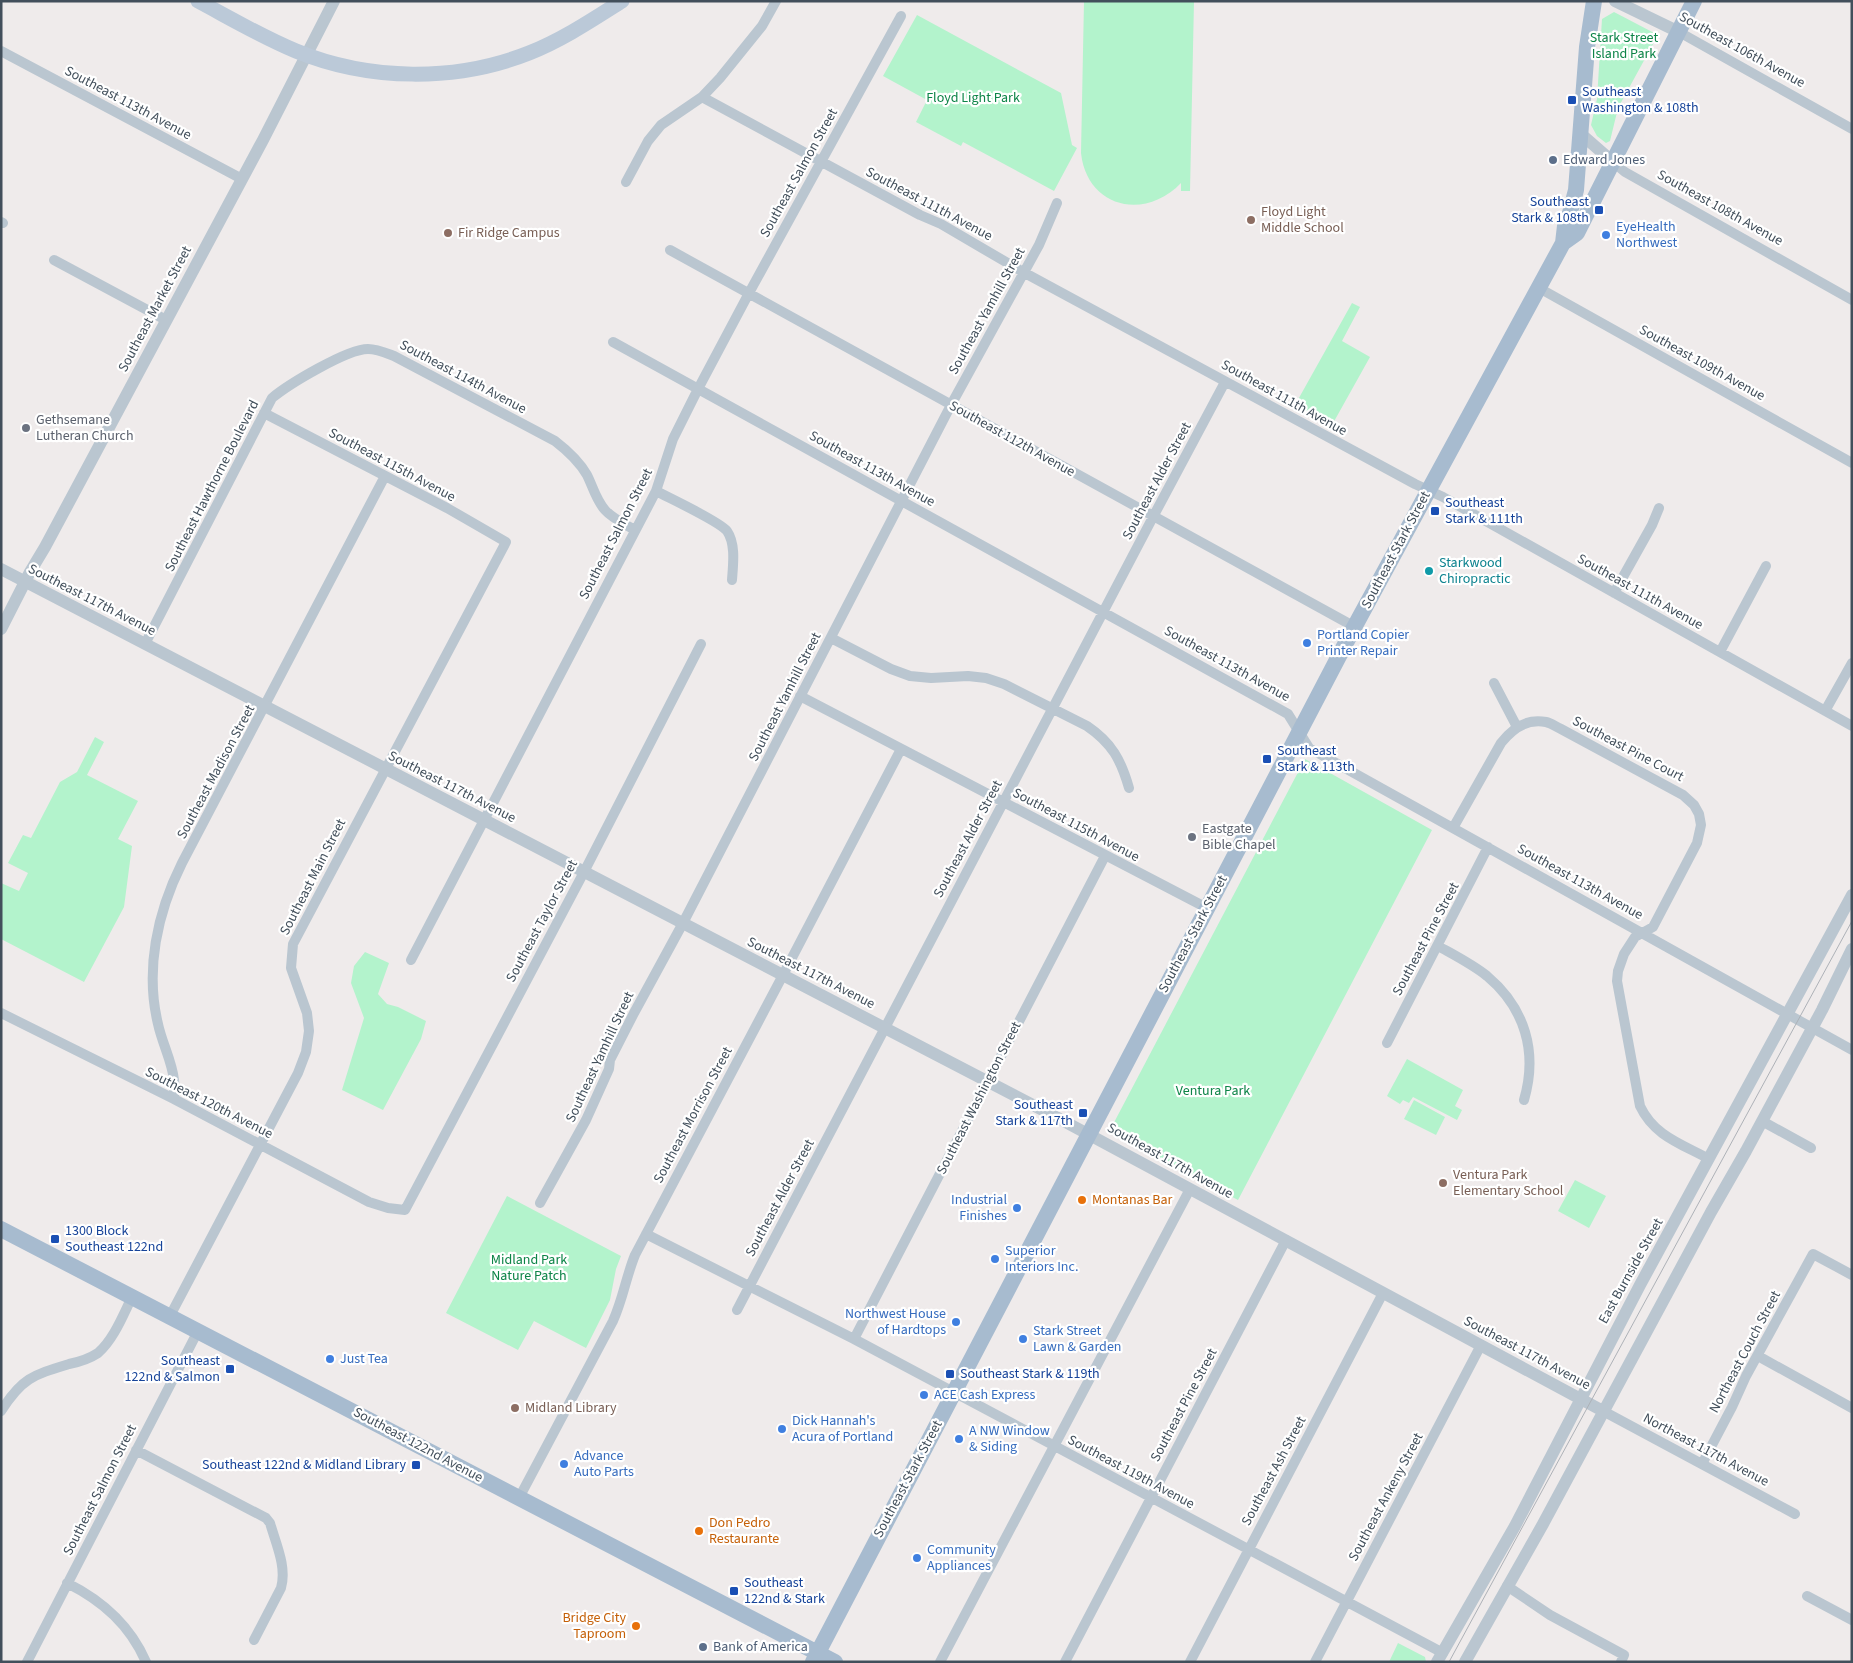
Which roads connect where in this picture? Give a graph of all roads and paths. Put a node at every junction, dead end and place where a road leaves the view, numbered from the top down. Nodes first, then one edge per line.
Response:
1 (198, 1) edge
2 (334, 1) edge
3 (622, 1) edge
4 (776, 1) edge
5 (1594, 1) edge
6 (1615, 1) edge
7 (1694, 1) edge
8 (901, 16) dead end
9 (1678, 32) junction
10 (1, 51) edge
11 (306, 55) junction
12 (702, 97) junction
13 (1852, 129) edge
14 (1581, 134) junction
15 (821, 162) junction
16 (1613, 162) junction
17 (242, 179) junction
18 (626, 182) dead end
19 (1057, 204) dead end
20 (1563, 243) junction
21 (670, 250) dead end
22 (54, 260) dead end
23 (1023, 272) junction
24 (1539, 288) junction
25 (748, 294) junction
26 (1852, 300) edge
27 (166, 320) junction
28 (613, 342) dead end
29 (356, 351) joint
30 (1225, 382) junction
31 (698, 389) junction
32 (951, 405) junction
33 (264, 413) junction
34 (1852, 462) edge
35 (385, 476) junction
36 (656, 491) junction
37 (1428, 491) junction
38 (901, 500) junction
39 (1659, 508) dead end
40 (1153, 517) junction
41 (635, 530) junction
42 (506, 542) joint
43 (1766, 566) dead end
44 (1, 570) edge
45 (732, 580) dead end
46 (24, 582) junction
47 (1614, 593) junction
48 (1103, 612) junction
49 (1354, 627) junction
50 (1, 629) edge
51 (830, 638) junction
52 (145, 644) junction
53 (701, 644) dead end
54 (1720, 652) junction
55 (1852, 663) edge
56 (1494, 682) dead end
57 (800, 696) junction
58 (266, 707) junction
59 (1053, 708) junction
60 (1825, 711) junction
61 (1852, 726) edge
62 (1517, 727) junction
63 (1299, 731) junction
64 (901, 749) junction
65 (386, 770) junction
66 (1129, 788) dead end
67 (1003, 802) junction
68 (484, 821) junction
69 (1452, 828) junction
70 (1488, 848) junction
71 (1105, 856) junction
72 (584, 872) junction
73 (1852, 895) edge
74 (1207, 908) junction
75 (683, 923) junction
76 (1642, 933) junction
77 (1438, 946) junction
78 (1852, 949) edge
79 (411, 960) dead end
80 (783, 975) junction
81 (1, 1013) edge
82 (1788, 1014) junction
83 (1812, 1027) junction
84 (886, 1028) junction
85 (1387, 1043) dead end
86 (1852, 1050) edge
87 (989, 1082) junction
88 (174, 1099) junction
89 (1524, 1100) dead end
90 (1762, 1121) junction
91 (1089, 1134) junction
92 (260, 1145) junction
93 (1811, 1148) dead end
94 (1709, 1159) junction
95 (1190, 1189) junction
96 (540, 1203) dead end
97 (405, 1210) joint
98 (1, 1229) edge
99 (646, 1234) junction
100 (1286, 1240) junction
101 (1852, 1275) edge
102 (749, 1287) junction
103 (1383, 1293) junction
104 (132, 1297) junction
105 (737, 1310) dead end
106 (170, 1316) junction
107 (198, 1331) junction
108 (854, 1340) junction
109 (1481, 1345) junction
110 (1758, 1356) junction
111 (954, 1392) junction
112 (1580, 1398) junction
113 (1852, 1408) edge
114 (1, 1411) edge
115 (1603, 1411) junction
116 (1054, 1446) junction
117 (136, 1450) junction
118 (1702, 1464) junction
119 (519, 1498) junction
120 (1151, 1498) junction
121 (1795, 1514) dead end
122 (1248, 1550) junction
123 (67, 1583) junction
124 (1507, 1586) junction
125 (1807, 1596) dead end
126 (1346, 1602) junction
127 (1852, 1620) edge
128 (254, 1640) dead end
129 (815, 1657) edge
130 (1440, 1657) edge
131 (1623, 1658) edge
132 (27, 1662) edge
133 (146, 1662) edge
134 (835, 1662) edge
135 (940, 1662) edge
136 (1065, 1662) edge
137 (1190, 1662) edge
138 (1315, 1662) edge
139 (1465, 1662) edge

1 - 11 main road
2 - 11 street, Southeast Market Street
3 - 11 main road
4 - 12 street
5 - 14 main road
6 - 9 street, Southeast 106th Avenue
7 - 9 main road, Southeast Stark Street
8 - 15 street, Southeast Salmon Street
9 - 13 street, Southeast 106th Avenue
9 - 16 main road, Southeast Stark Street
10 - 17 street, Southeast 113th Avenue
11 - 17 street, Southeast Market Street
12 - 15 street, Southeast 111th Avenue
12 - 18 street
14 - 16 street, Southeast 108th Avenue
14 - 20 main road
15 - 23 street, Southeast 111th Avenue
15 - 25 street, Southeast Salmon Street
16 - 20 main road, Southeast Stark Street
16 - 26 street, Southeast 108th Avenue
17 - 27 street, Southeast Market Street
19 - 23 street, Southeast Yamhill Street
20 - 24 main road, Southeast Stark Street
21 - 25 street, Southeast 112th Avenue
22 - 27 street
23 - 30 street, Southeast 111th Avenue
23 - 32 street, Southeast Yamhill Street
24 - 34 street, Southeast 109th Avenue
24 - 37 main road, Southeast Stark Street
25 - 31 street, Southeast Salmon Street
25 - 32 street, Southeast 112th Avenue
27 - 46 street, Southeast Market Street
28 - 31 street, Southeast 113th Avenue
29 - 33 street, Southeast Hawthorne Boulevard
29 - 41 street, Southeast 114th Avenue
30 - 37 street, Southeast 111th Avenue
30 - 40 street, Southeast Alder Street
31 - 36 street, Southeast Salmon Street
31 - 38 street, Southeast 113th Avenue
32 - 38 street, Southeast Yamhill Street
32 - 40 street, Southeast 112th Avenue
33 - 35 street, Southeast 115th Avenue
33 - 52 street, Southeast Hawthorne Boulevard
35 - 42 street, Southeast 115th Avenue
35 - 58 street, Southeast Madison Street
36 - 41 street, Southeast Salmon Street
36 - 45 street
37 - 47 street, Southeast 111th Avenue
37 - 49 main road, Southeast Stark Street
38 - 48 street, Southeast 113th Avenue
38 - 51 street, Southeast Yamhill Street
39 - 47 street
40 - 48 street, Southeast Alder Street
40 - 49 street, Southeast 112th Avenue
41 - 68 street, Southeast Salmon Street
42 - 65 street, Southeast Main Street
43 - 54 street
44 - 46 street, Southeast 117th Avenue
46 - 50 street, Southeast Market Street
46 - 52 street, Southeast 117th Avenue
47 - 54 street, Southeast 111th Avenue
48 - 59 street, Southeast Alder Street
48 - 63 street, Southeast 113th Avenue
49 - 63 main road, Southeast Stark Street
51 - 57 street, Southeast Yamhill Street
51 - 59 street
52 - 58 street, Southeast 117th Avenue
53 - 72 street, Southeast Taylor Street
54 - 60 street, Southeast 111th Avenue
55 - 60 street
56 - 62 street
57 - 64 street, Southeast 115th Avenue
57 - 75 street, Southeast Yamhill Street
58 - 65 street, Southeast 117th Avenue
58 - 88 street, Southeast Madison Street
59 - 66 street
59 - 67 street, Southeast Alder Street
60 - 61 street, Southeast 111th Avenue
62 - 69 street
62 - 76 street, Southeast Pine Court
63 - 69 street, Southeast 113th Avenue
63 - 74 main road, Southeast Stark Street
64 - 67 street, Southeast 115th Avenue
64 - 80 street, Southeast Morrison Street
65 - 68 street, Southeast 117th Avenue
65 - 92 street, Southeast Main Street
67 - 71 street, Southeast 115th Avenue
67 - 84 street, Southeast Alder Street
68 - 72 street, Southeast 117th Avenue
68 - 79 street, Southeast Salmon Street
69 - 70 street, Southeast 113th Avenue
70 - 76 street, Southeast 113th Avenue
70 - 77 street, Southeast Pine Street
71 - 74 street, Southeast 115th Avenue
71 - 87 street, Southeast Washington Street
72 - 75 street, Southeast 117th Avenue
72 - 97 street, Southeast Taylor Street
73 - 82 street, East Burnside Street
74 - 91 main road, Southeast Stark Street
75 - 80 street, Southeast 117th Avenue
75 - 96 street, Southeast Yamhill Street
76 - 82 street, Southeast 113th Avenue
76 - 94 street, Southeast Pine Court
77 - 85 street, Southeast Pine Street
77 - 89 street
78 - 83 street
80 - 84 street, Southeast 117th Avenue
80 - 99 street, Southeast Morrison Street
81 - 88 street, Southeast 120th Avenue
82 - 83 street, Southeast 113th Avenue
82 - 94 street, East Burnside Street
83 - 86 street, Southeast 113th Avenue
83 - 90 street
84 - 87 street, Southeast 117th Avenue
84 - 102 street, Southeast Alder Street
87 - 91 street, Southeast 117th Avenue
87 - 108 street, Southeast Washington Street
88 - 92 street, Southeast 120th Avenue
90 - 93 street
90 - 115 street
91 - 95 street, Southeast 117th Avenue
91 - 111 main road, Southeast Stark Street
92 - 97 street, Southeast 120th Avenue
92 - 106 street, Southeast Main Street
94 - 112 street, East Burnside Street
95 - 100 street, Southeast 117th Avenue
95 - 116 street
98 - 104 main road, Southeast 122nd Avenue
99 - 102 street, Southeast 119th Avenue
99 - 119 street, Southeast Morrison Street
100 - 103 street, Southeast 117th Avenue
100 - 120 street, Southeast Pine Street
101 - 110 street, Northeast Couch Street
102 - 105 street, Southeast Alder Street
102 - 108 street, Southeast 119th Avenue
103 - 109 street, Southeast 117th Avenue
103 - 122 street, Southeast Ash Street
104 - 106 main road, Southeast 122nd Avenue
104 - 114 street
106 - 107 main road, Southeast 122nd Avenue
107 - 117 street, Southeast Salmon Street
107 - 119 main road, Southeast 122nd Avenue
108 - 111 street, Southeast 119th Avenue
109 - 112 street, Southeast 117th Avenue
109 - 126 street, Southeast Ankeny Street
110 - 113 street
110 - 118 street, Northeast Couch Street
111 - 116 street, Southeast 119th Avenue
111 - 129 main road, Southeast Stark Street
112 - 115 street, Southeast 117th Avenue
112 - 130 street, East Burnside Street
115 - 118 street, Northeast 117th Avenue
115 - 124 street
116 - 120 street, Southeast 119th Avenue
116 - 135 street
117 - 123 street, Southeast Salmon Street
117 - 128 street
118 - 121 street, Northeast 117th Avenue
119 - 129 main road, Southeast 122nd Avenue
120 - 122 street, Southeast 119th Avenue
120 - 136 street, Southeast Pine Street
122 - 126 street, Southeast 119th Avenue
122 - 137 street, Southeast Ash Street
123 - 132 street, Southeast Salmon Street
123 - 133 street
124 - 131 street
124 - 139 street
125 - 127 street
126 - 130 street, Southeast 119th Avenue
126 - 138 street, Southeast Ankeny Street
129 - 134 main road, Southeast 122nd Avenue

